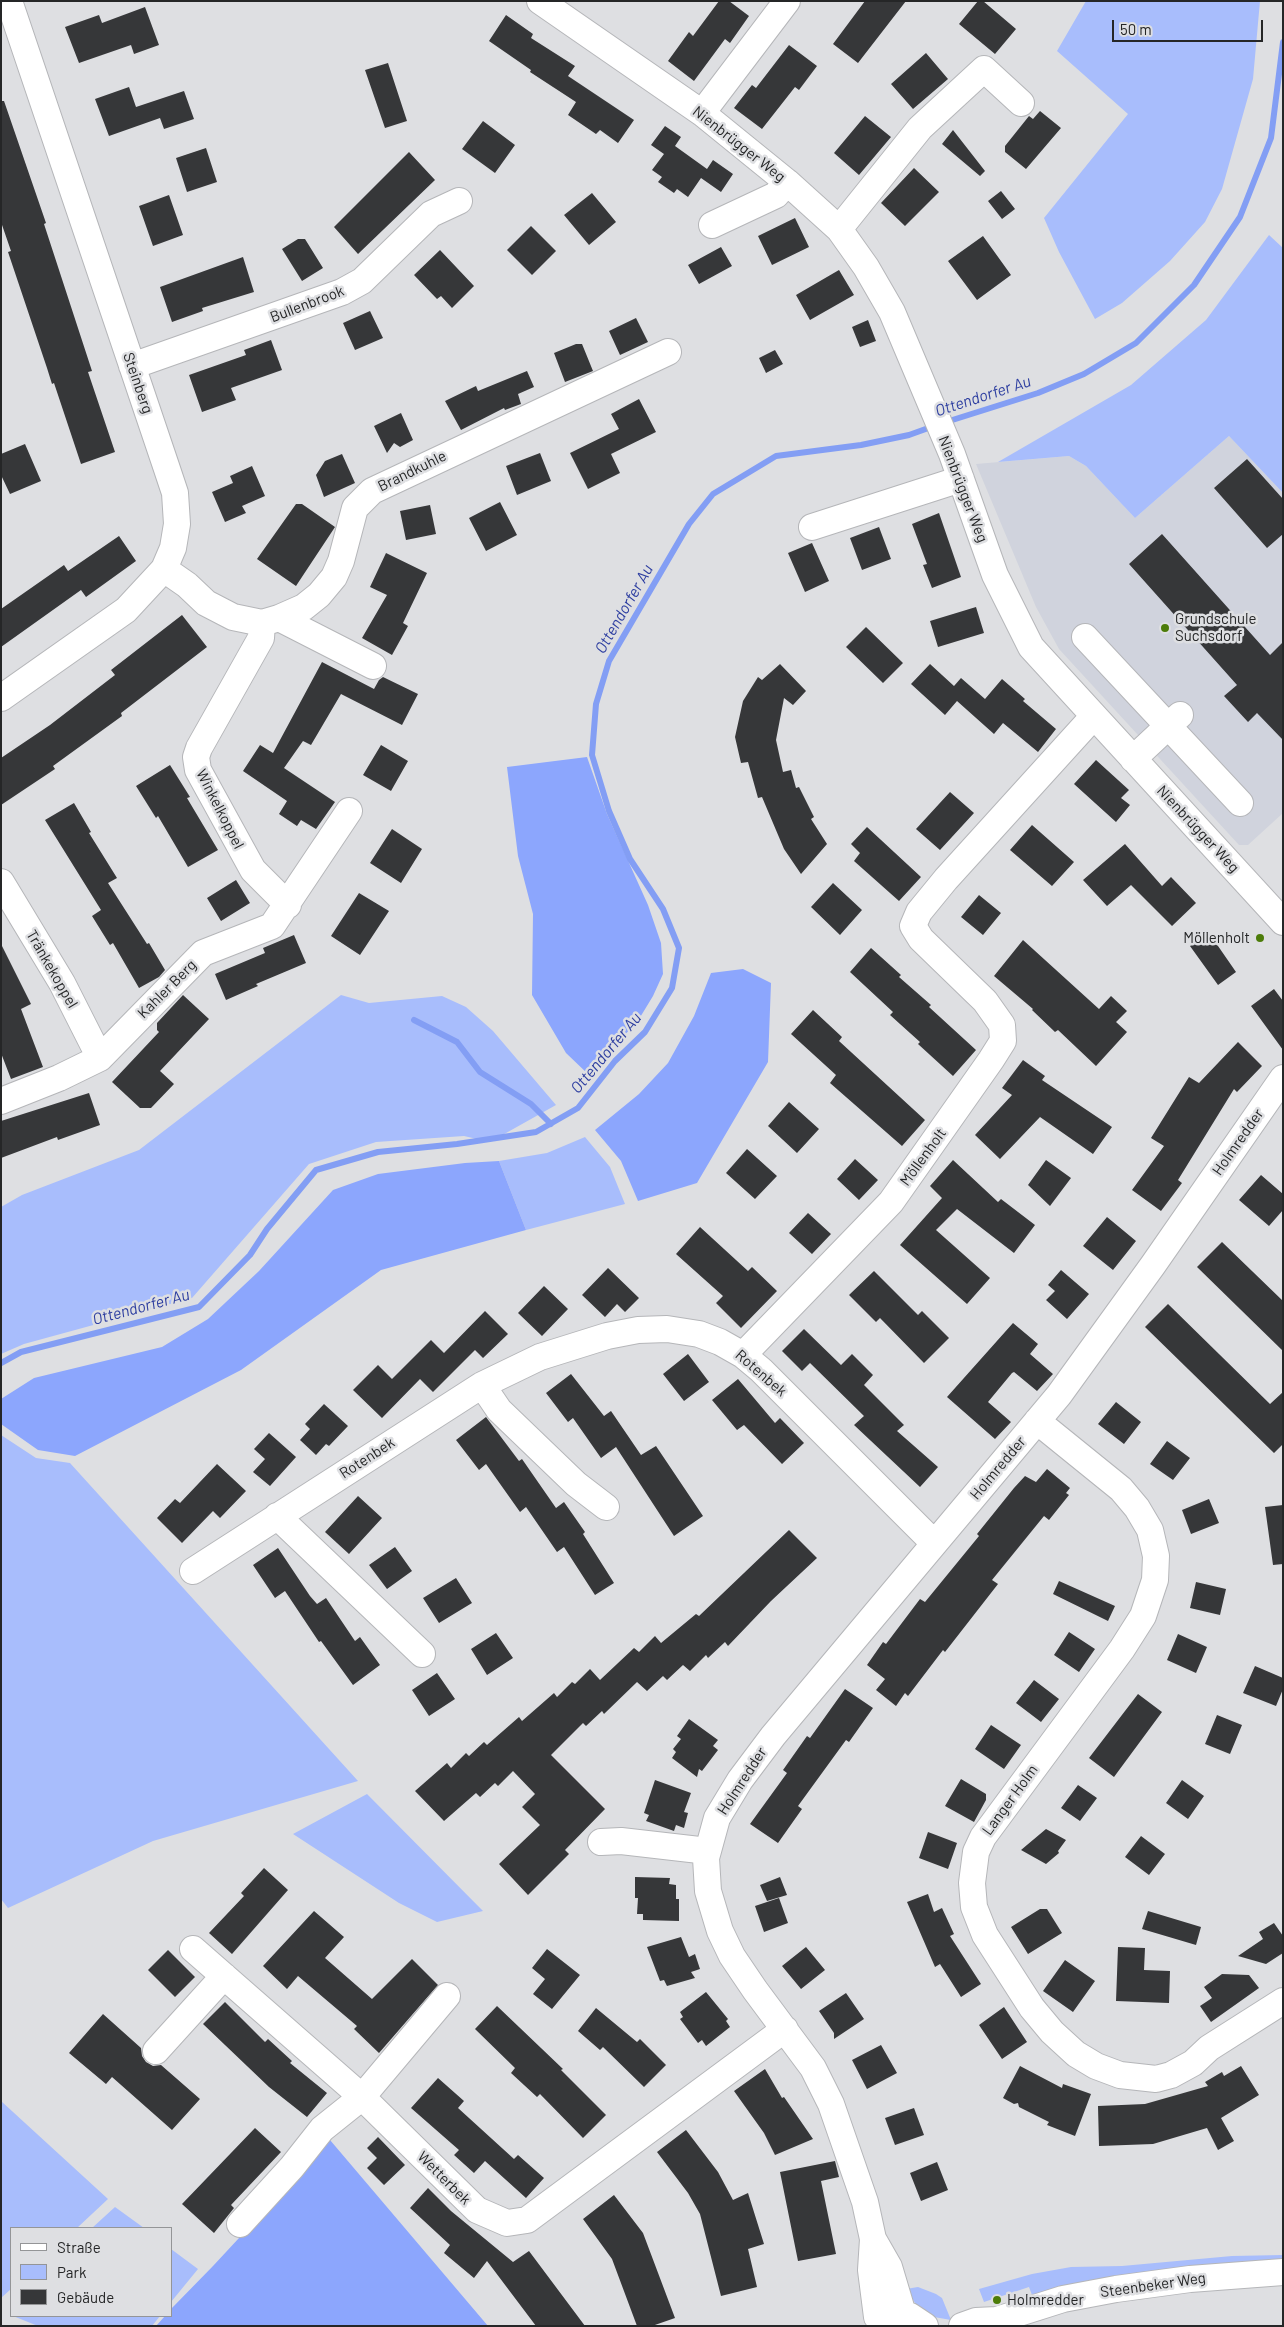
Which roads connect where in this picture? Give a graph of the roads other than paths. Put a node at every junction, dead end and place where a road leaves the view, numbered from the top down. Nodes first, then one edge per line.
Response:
1 (9, 1) edge
2 (540, 1) edge
3 (787, 1) edge
4 (1021, 103) dead end
5 (702, 113) junction
6 (787, 182) junction
7 (459, 201) dead end
8 (712, 225) dead end
9 (839, 229) junction
10 (668, 352) dead end
11 (132, 366) junction
12 (960, 479) junction
13 (812, 527) dead end
14 (164, 569) junction
15 (271, 620) junction
16 (1085, 637) dead end
17 (373, 666) dead end
18 (1, 698) edge
19 (1093, 717) junction
20 (1174, 721) junction
21 (1133, 759) junction
22 (1240, 803) dead end
23 (349, 811) dead end
24 (1, 882) edge
25 (288, 905) junction
26 (1283, 922) edge
27 (100, 1058) junction
28 (1283, 1078) edge
29 (1, 1101) edge
30 (744, 1355) junction
31 (482, 1385) junction
32 (1038, 1422) junction
33 (606, 1507) dead end
34 (277, 1516) junction
35 (934, 1543) junction
36 (193, 1571) dead end
37 (422, 1654) dead end
38 (601, 1842) dead end
39 (708, 1850) junction
40 (192, 1949) dead end
41 (224, 1976) junction
42 (447, 1996) dead end
43 (1283, 2001) edge
44 (784, 2029) junction
45 (156, 2051) dead end
46 (362, 2097) junction
47 (240, 2224) dead end
48 (873, 2239) junction
49 (1283, 2272) edge
50 (914, 2320) edge
51 (871, 2321) edge
52 (995, 2323) edge
53 (962, 2326) edge

1 - 11 street, Steinberg
2 - 5 street, Nienbrügger Weg
3 - 5 street
4 - 9 street
5 - 6 street, Nienbrügger Weg
6 - 8 street
6 - 9 street, Nienbrügger Weg
7 - 11 street, Bullenbrook
9 - 12 street, Nienbrügger Weg
10 - 15 street, Brandkuhle
11 - 14 street, Steinberg
12 - 13 street
12 - 19 street, Nienbrügger Weg
14 - 15 street
14 - 18 street, Steinberg
15 - 17 street
15 - 25 street, Winkelkoppel
16 - 20 street
19 - 21 street, Nienbrügger Weg
19 - 30 street, Möllenholt
20 - 21 street
20 - 22 street
21 - 26 street, Nienbrügger Weg
23 - 25 street, Kahler Berg
24 - 27 street, Tränkekoppel
25 - 27 street, Kahler Berg
27 - 29 street, Kahler Berg
28 - 32 street, Holmredder
30 - 31 street, Rotenbek
30 - 35 street, Rotenbek
31 - 33 street
31 - 34 street, Rotenbek
32 - 35 street, Holmredder
32 - 43 street, Langer Holm
34 - 36 street, Rotenbek
34 - 37 street
35 - 39 street, Holmredder
38 - 39 street
39 - 44 street, Holmredder
40 - 41 street, Wetterbek
41 - 45 street
41 - 46 street, Wetterbek
42 - 46 street
44 - 46 street, Wetterbek
44 - 48 street, Holmredder
46 - 47 street
48 - 50 street, Holmredder
48 - 51 street, Holmredder
49 - 52 street, Steenbeker Weg
50 - 51 street
52 - 53 street, Steenbeker Weg

